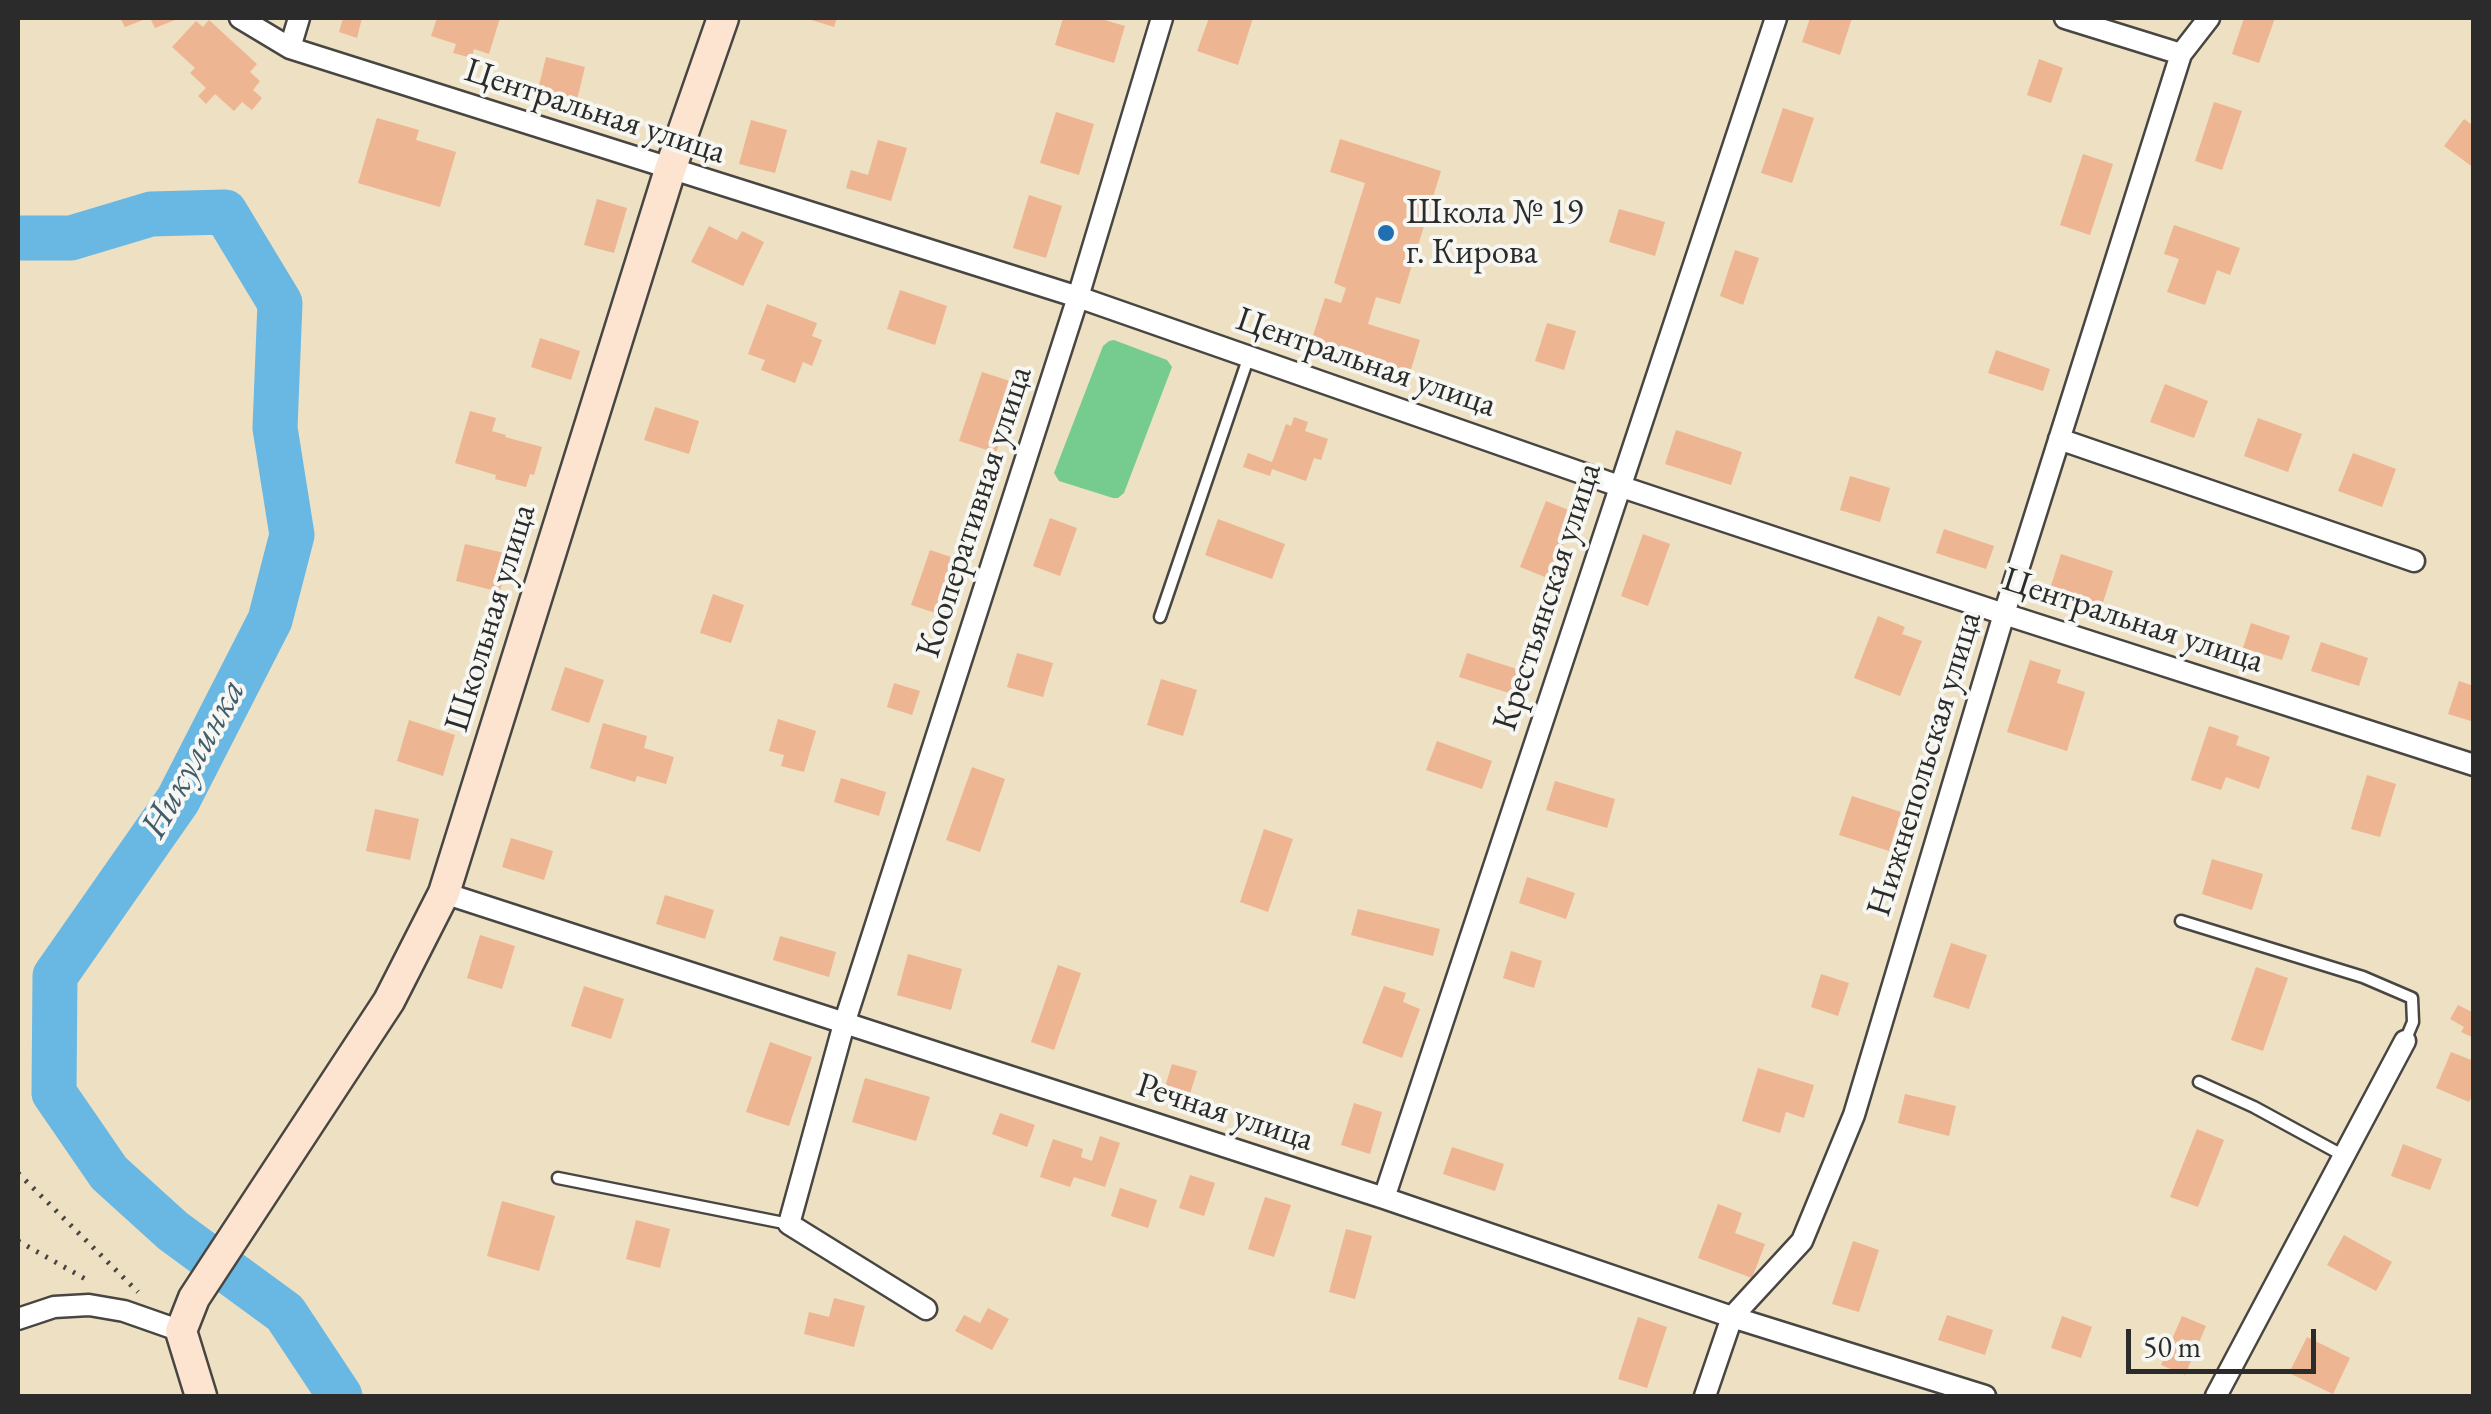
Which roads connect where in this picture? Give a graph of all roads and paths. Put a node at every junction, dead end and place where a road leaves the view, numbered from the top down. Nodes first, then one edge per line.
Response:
1 (240, 18) edge
2 (299, 18) edge
3 (723, 18) edge
4 (1162, 18) edge
5 (1776, 18) edge
6 (2065, 18) edge
7 (2208, 18) edge
8 (290, 48) junction
9 (2181, 54) junction
10 (670, 170) junction
11 (1078, 297) junction
12 (1249, 356) junction
13 (2059, 439) junction
14 (1619, 486) junction
15 (2414, 561) dead end
16 (2004, 614) junction
17 (1160, 617) dead end
18 (2474, 764) edge
19 (444, 892) junction
20 (2180, 921) dead end
21 (844, 1024) junction
22 (2405, 1042) joint
23 (2199, 1082) dead end
24 (2344, 1156) junction
25 (18, 1172) edge
26 (558, 1178) dead end
27 (1384, 1198) junction
28 (789, 1224) junction
29 (18, 1241) edge
30 (138, 1292) dead end
31 (106, 1308) junction
32 (926, 1310) dead end
33 (1732, 1317) junction
34 (18, 1319) edge
35 (181, 1331) junction
36 (201, 1396) edge
37 (1705, 1396) edge
38 (1985, 1396) edge
39 (2216, 1396) edge

1 - 8 street, Центральная улица
2 - 8 street
3 - 10 street, Школьная улица
4 - 11 street, Кооперативная улица
5 - 14 street, Крестьянская улица
6 - 9 street
7 - 9 street, Нижнепольская улица
8 - 10 street, Центральная улица
9 - 13 street, Нижнепольская улица
10 - 11 street, Центральная улица
10 - 19 street, Школьная улица
11 - 12 street, Центральная улица
11 - 21 street, Кооперативная улица
12 - 14 street, Центральная улица
12 - 17 lane
13 - 15 street
13 - 16 street, Нижнепольская улица
14 - 16 street, Центральная улица
14 - 27 street, Крестьянская улица
16 - 18 street, Центральная улица
16 - 33 street, Нижнепольская улица
19 - 21 street, Речная улица
19 - 35 street, Школьная улица
20 - 22 lane
21 - 27 street, Речная улица
21 - 28 street, Кооперативная улица
22 - 24 street
23 - 24 lane
24 - 39 street
25 - 30 path
26 - 28 lane
27 - 33 street, Речная улица
28 - 32 street
29 - 31 path
31 - 34 street
31 - 35 street
33 - 37 street, Нижнепольская улица
33 - 38 street, Речная улица
35 - 36 street

